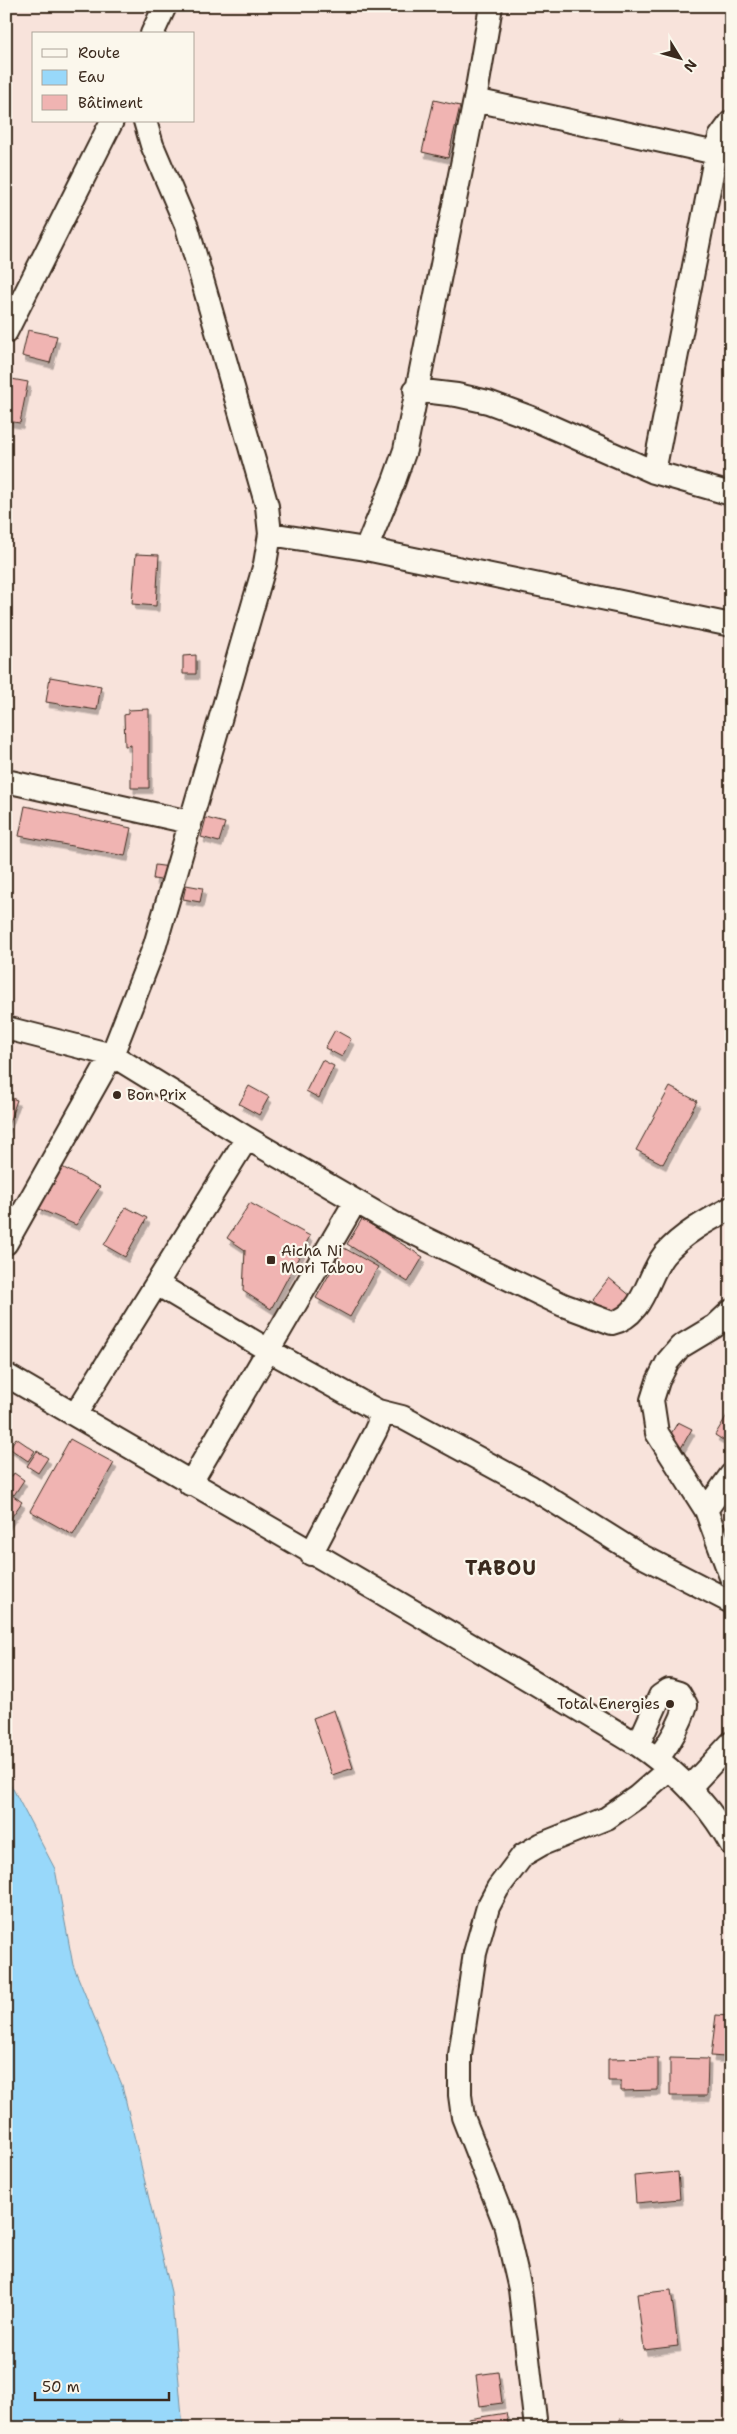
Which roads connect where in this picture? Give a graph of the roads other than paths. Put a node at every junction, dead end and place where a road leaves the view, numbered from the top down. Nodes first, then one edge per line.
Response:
1 (165, 6) edge
2 (491, 6) edge
3 (153, 32) edge
4 (475, 100) junction
5 (111, 122) edge
6 (145, 122) edge
7 (731, 122) edge
8 (716, 153) junction
9 (6, 332) edge
10 (415, 390) junction
11 (654, 472) junction
12 (731, 494) edge
13 (270, 534) junction
14 (366, 549) junction
15 (731, 626) edge
16 (6, 781) edge
17 (189, 822) junction
18 (6, 1028) edge
19 (112, 1056) junction
20 (248, 1138) junction
21 (355, 1202) junction
22 (731, 1208) edge
23 (6, 1243) edge
24 (157, 1284) junction
25 (731, 1311) edge
26 (268, 1350) junction
27 (6, 1375) edge
28 (378, 1411) junction
29 (75, 1415) junction
30 (731, 1474) edge
31 (190, 1484) junction
32 (706, 1510) junction
33 (311, 1554) junction
34 (731, 1577) edge
35 (731, 1602) edge
36 (731, 1743) edge
37 (638, 1745) junction
38 (663, 1764) junction
39 (690, 1787) junction
40 (731, 1844) edge
41 (536, 2428) edge

1 - 3 street
2 - 4 street
4 - 8 street
4 - 10 street
5 - 9 street
6 - 13 street
7 - 8 street
8 - 11 street
10 - 11 street
10 - 14 street
11 - 12 street
13 - 14 street
13 - 17 street
14 - 15 street
16 - 17 street
17 - 19 street
18 - 19 street
19 - 20 street
19 - 23 street
20 - 21 street
20 - 24 street
21 - 22 street
21 - 26 street
24 - 26 street
24 - 29 street
25 - 32 street
26 - 28 street
26 - 31 street
27 - 29 street
28 - 33 street
28 - 35 street
29 - 31 street
30 - 32 street
31 - 33 street
32 - 34 street
33 - 37 street
36 - 39 street
37 - 38 street
37 - 38 street
38 - 39 street
38 - 41 street
39 - 40 street

